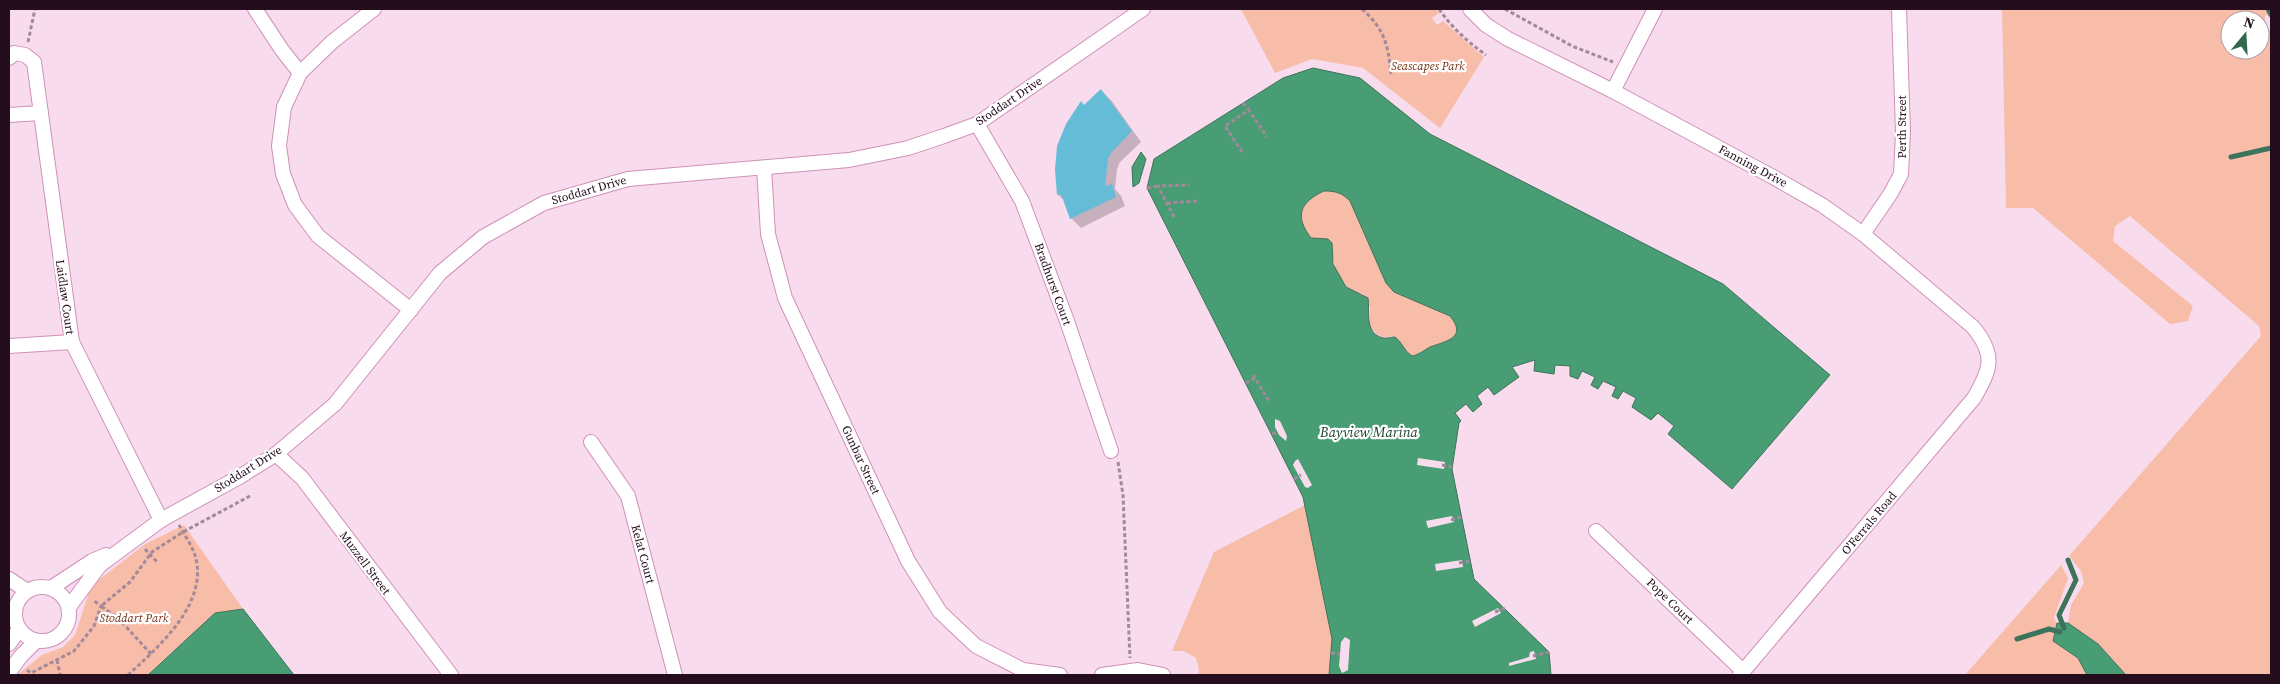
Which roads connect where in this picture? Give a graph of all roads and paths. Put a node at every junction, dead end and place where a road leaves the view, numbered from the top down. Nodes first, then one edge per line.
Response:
1 (35, 9) edge
2 (255, 9) edge
3 (374, 9) edge
4 (1362, 9) edge
5 (1439, 9) edge
6 (1505, 9) edge
7 (1655, 9) edge
8 (1899, 9) edge
9 (1136, 11) edge
10 (1472, 11) edge
11 (25, 54) junction
12 (1486, 55) dead end
13 (9, 58) edge
14 (1625, 68) junction
15 (300, 73) junction
16 (1391, 74) dead end
17 (1613, 91) junction
18 (1243, 103) dead end
19 (1248, 110) junction
20 (40, 113) junction
21 (9, 115) edge
22 (977, 124) junction
23 (1267, 137) dead end
24 (1242, 152) dead end
25 (764, 168) junction
26 (1189, 185) dead end
27 (1158, 186) junction
28 (1147, 188) dead end
29 (1197, 201) dead end
30 (1167, 203) junction
31 (1174, 217) dead end
32 (1863, 234) junction
33 (411, 310) junction
34 (72, 342) junction
35 (9, 346) edge
36 (1989, 366) joint
37 (1246, 383) dead end
38 (1268, 401) dead end
39 (1277, 432) dead end
40 (1272, 434) dead end
41 (591, 442) dead end
42 (1111, 451) joint
43 (276, 454) junction
44 (1442, 465) dead end
45 (1452, 467) dead end
46 (1301, 475) dead end
47 (1294, 479) dead end
48 (250, 496) dead end
49 (166, 517) junction
50 (1462, 517) dead end
51 (1450, 520) dead end
52 (1596, 531) dead end
53 (183, 532) junction
54 (123, 548) junction
55 (1470, 561) dead end
56 (1459, 563) dead end
57 (9, 579) edge
58 (51, 588) junction
59 (80, 590) junction
60 (27, 591) junction
61 (101, 606) junction
62 (69, 607) junction
63 (12, 608) edge
64 (1505, 608) dead end
65 (1495, 612) dead end
66 (19, 629) junction
67 (36, 641) junction
68 (9, 644) edge
69 (1549, 652) dead end
70 (1331, 653) dead end
71 (151, 654) junction
72 (1340, 654) dead end
73 (1534, 656) dead end
74 (56, 660) junction
75 (13, 667) edge
76 (1130, 671) junction
77 (31, 673) junction
78 (1022, 673) edge
79 (1742, 673) edge
80 (38, 675) edge
81 (60, 675) edge
82 (128, 675) edge
83 (450, 675) edge
84 (675, 675) edge
85 (1060, 675) edge
86 (1102, 675) edge
87 (1163, 675) edge

1 - 11 path
2 - 15 street
3 - 15 street
4 - 16 path
5 - 12 path
6 - 14 path
7 - 14 street
8 - 32 street, Perth Street
9 - 22 street, Stoddart Drive
10 - 17 street, Fanning Drive
11 - 13 street
11 - 20 street, Laidlaw Court
14 - 17 street
15 - 33 street
17 - 32 street, Fanning Drive
18 - 19 path
19 - 23 path
19 - 24 path
20 - 21 street
20 - 34 street, Laidlaw Court
22 - 25 street, Stoddart Drive
22 - 42 street, Bradhurst Court
25 - 33 street, Stoddart Drive
25 - 78 street, Gunbar Street
26 - 27 path
27 - 28 path
27 - 30 path
29 - 30 path
30 - 31 path
32 - 36 street, Fanning Drive
33 - 43 street, Stoddart Drive
34 - 35 street
34 - 49 street, Laidlaw Court
36 - 79 street, O'Ferrals Road
37 - 38 path
39 - 40 path
41 - 84 street, Kelat Court
42 - 76 path
43 - 49 street, Stoddart Drive
43 - 83 street, Muzzell Street
44 - 45 path
46 - 47 path
48 - 53 path
49 - 53 path
49 - 54 street, Stoddart Drive
50 - 51 path
52 - 79 street, Pope Court
53 - 61 path
53 - 71 path
54 - 58 street, Stoddart Drive
54 - 59 street, Stoddart Drive
55 - 56 path
57 - 60 street
58 - 60 street
58 - 62 street
59 - 61 path
59 - 62 street, Stoddart Drive
60 - 63 street
61 - 71 path
61 - 74 path
62 - 67 street
63 - 66 street
64 - 65 path
66 - 67 street
66 - 68 street
67 - 75 street
69 - 73 path
70 - 72 path
71 - 82 path
74 - 77 path
74 - 81 path
75 - 77 path
76 - 86 street
76 - 87 street
77 - 80 path
78 - 85 street, Gunbar Street

